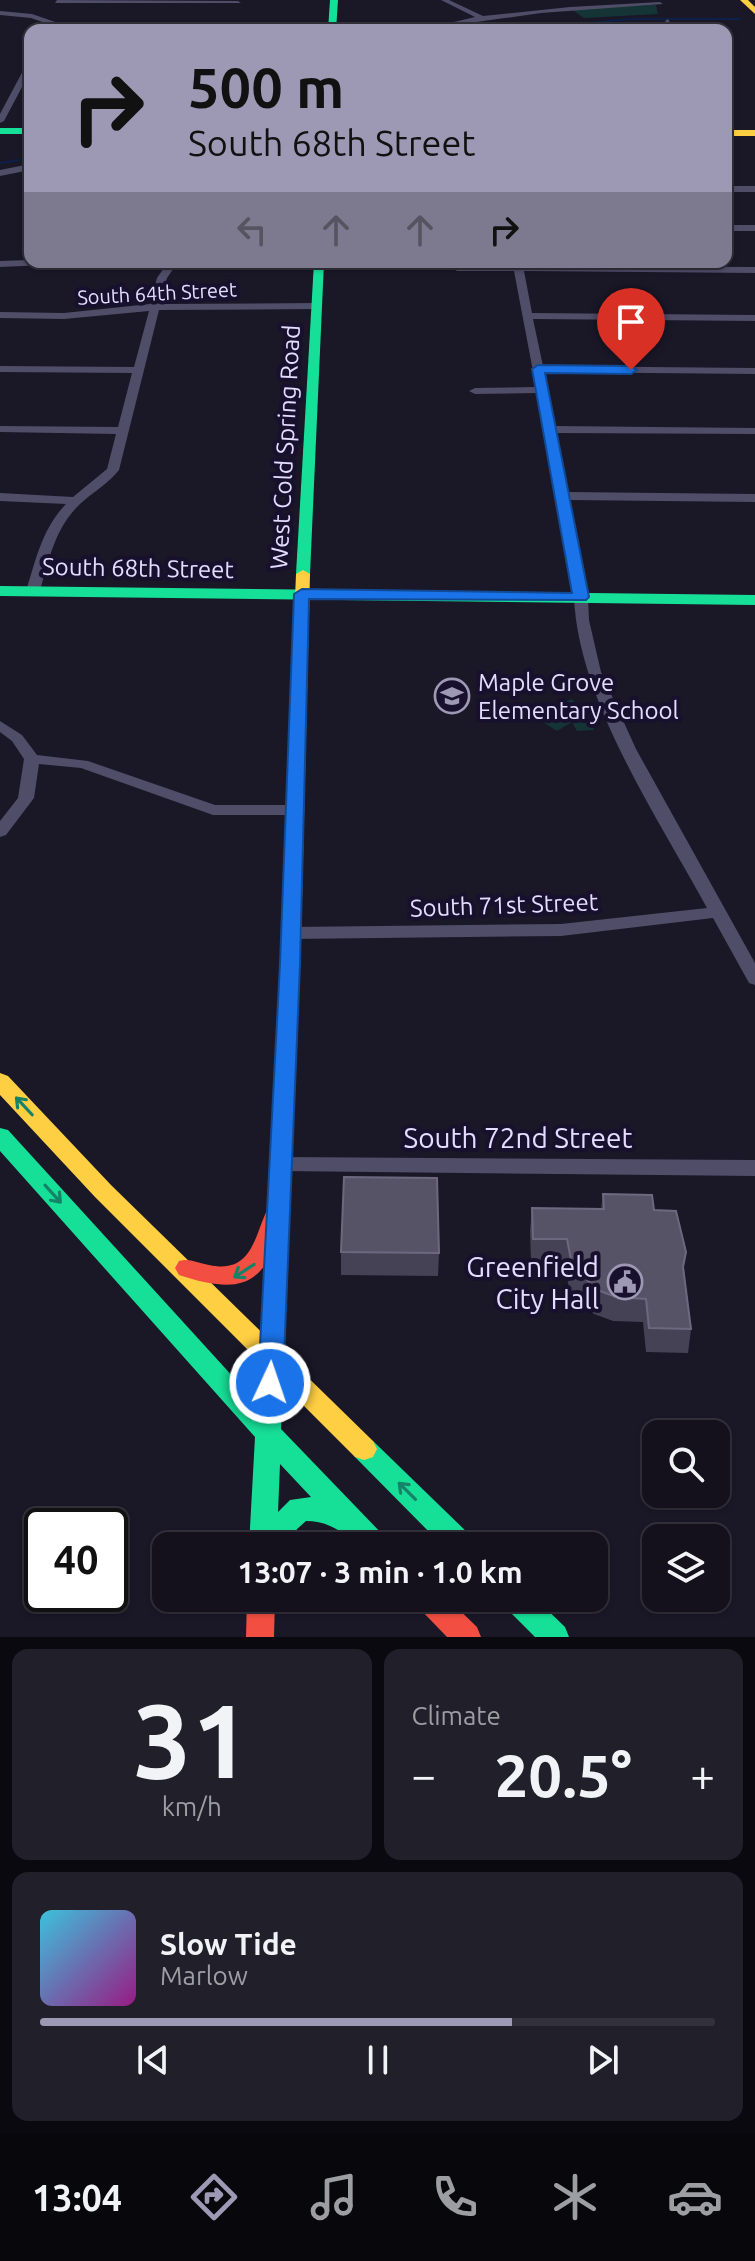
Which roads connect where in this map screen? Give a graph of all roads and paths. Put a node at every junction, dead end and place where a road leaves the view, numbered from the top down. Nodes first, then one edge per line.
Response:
1 (334, 0) edge
2 (444, 0) edge
3 (744, 0) edge
4 (57, 1) edge
5 (238, 2) edge
6 (540, 2) edge
7 (659, 2) edge
8 (42, 6) dead end
9 (31, 8) dead end
10 (550, 9) junction
11 (755, 12) edge
12 (0, 13) edge
13 (12, 13) junction
14 (481, 18) junction
15 (53, 24) edge
16 (234, 24) edge
17 (332, 24) edge
18 (452, 24) edge
19 (669, 24) edge
20 (24, 77) edge
21 (14, 94) junction
22 (24, 94) edge
23 (0, 126) edge
24 (24, 128) edge
25 (732, 135) edge
26 (755, 135) edge
27 (24, 168) edge
28 (0, 173) edge
29 (732, 189) edge
30 (754, 191) edge
31 (732, 228) edge
32 (755, 228) edge
33 (0, 264) edge
34 (24, 265) edge
35 (169, 268) edge
36 (319, 268) edge
37 (518, 268) edge
38 (660, 268) edge
39 (755, 270) edge
40 (317, 306) junction
41 (154, 307) junction
42 (0, 315) edge
43 (526, 316) junction
44 (755, 318) edge
45 (0, 369) edge
46 (538, 369) junction
47 (137, 370) junction
48 (755, 371) edge
49 (542, 390) junction
50 (475, 391) dead end
51 (0, 429) edge
52 (550, 429) junction
53 (123, 431) junction
54 (755, 431) edge
55 (563, 496) junction
56 (0, 497) edge
57 (755, 498) edge
58 (76, 501) junction
59 (0, 591) edge
60 (33, 591) junction
61 (302, 594) junction
62 (581, 597) junction
63 (755, 600) edge
64 (0, 725) edge
65 (32, 759) junction
66 (295, 810) junction
67 (0, 832) edge
68 (718, 912) junction
69 (291, 933) junction
70 (755, 979) edge
71 (0, 1081) edge
72 (0, 1136) edge
73 (281, 1164) junction
74 (755, 1168) edge
75 (279, 1208) junction
76 (176, 1262) junction
77 (272, 1358) junction
78 (267, 1432) junction
79 (353, 1524) junction
80 (263, 1532) edge
81 (283, 1532) edge
82 (361, 1532) edge
83 (448, 1532) edge
84 (261, 1612) edge
85 (442, 1612) edge
86 (529, 1612) edge
87 (260, 1637) edge
88 (467, 1637) edge
89 (555, 1637) edge

1 - 17 main road
2 - 14 street
3 - 11 main road
4 - 5 street
4 - 8 street
5 - 16 street
6 - 10 street
7 - 10 street
7 - 19 street
9 - 13 street
10 - 14 street
12 - 13 street
13 - 15 street
14 - 18 street
20 - 21 street
21 - 22 street
21 - 23 street
23 - 24 main road
25 - 26 main road
27 - 28 street
29 - 30 street
31 - 32 street
33 - 34 street
35 - 41 street
36 - 40 main road, West Cold Spring Road
37 - 43 street
38 - 39 street
40 - 41 street, South 64th Street
40 - 61 main road, West Cold Spring Road
41 - 42 street, South 64th Street
41 - 47 street
43 - 44 street
43 - 46 street
45 - 47 street
46 - 48 street
46 - 49 street
47 - 53 street
49 - 50 street
49 - 52 street
51 - 53 street
52 - 54 street
52 - 55 street
53 - 58 street
55 - 57 street
55 - 62 street
56 - 58 street
58 - 60 street
59 - 60 main road, South 68th Street
60 - 61 main road, South 68th Street
61 - 62 main road, South 68th Street
61 - 66 main road, West Cold Spring Road
62 - 63 main road, South 68th Street
62 - 68 street
64 - 65 street
65 - 66 street
65 - 67 street
66 - 69 main road, West Cold Spring Road
68 - 69 street, South 71st Street
68 - 70 street
69 - 73 main road, West Cold Spring Road
76 -> 71 main road
72 -> 78 main road
73 - 74 street, South 72nd Street
73 - 75 main road, West Cold Spring Road
75 -> 76 main road
75 - 77 main road, West Cold Spring Road
76 - 77 main road
77 - 78 main road, West Cold Spring Road
83 -> 77 main road
78 - 79 main road
78 - 80 main road, West Cold Spring Road
79 - 81 main road
79 - 82 main road
84 - 87 main road
85 - 88 main road
86 - 89 main road

